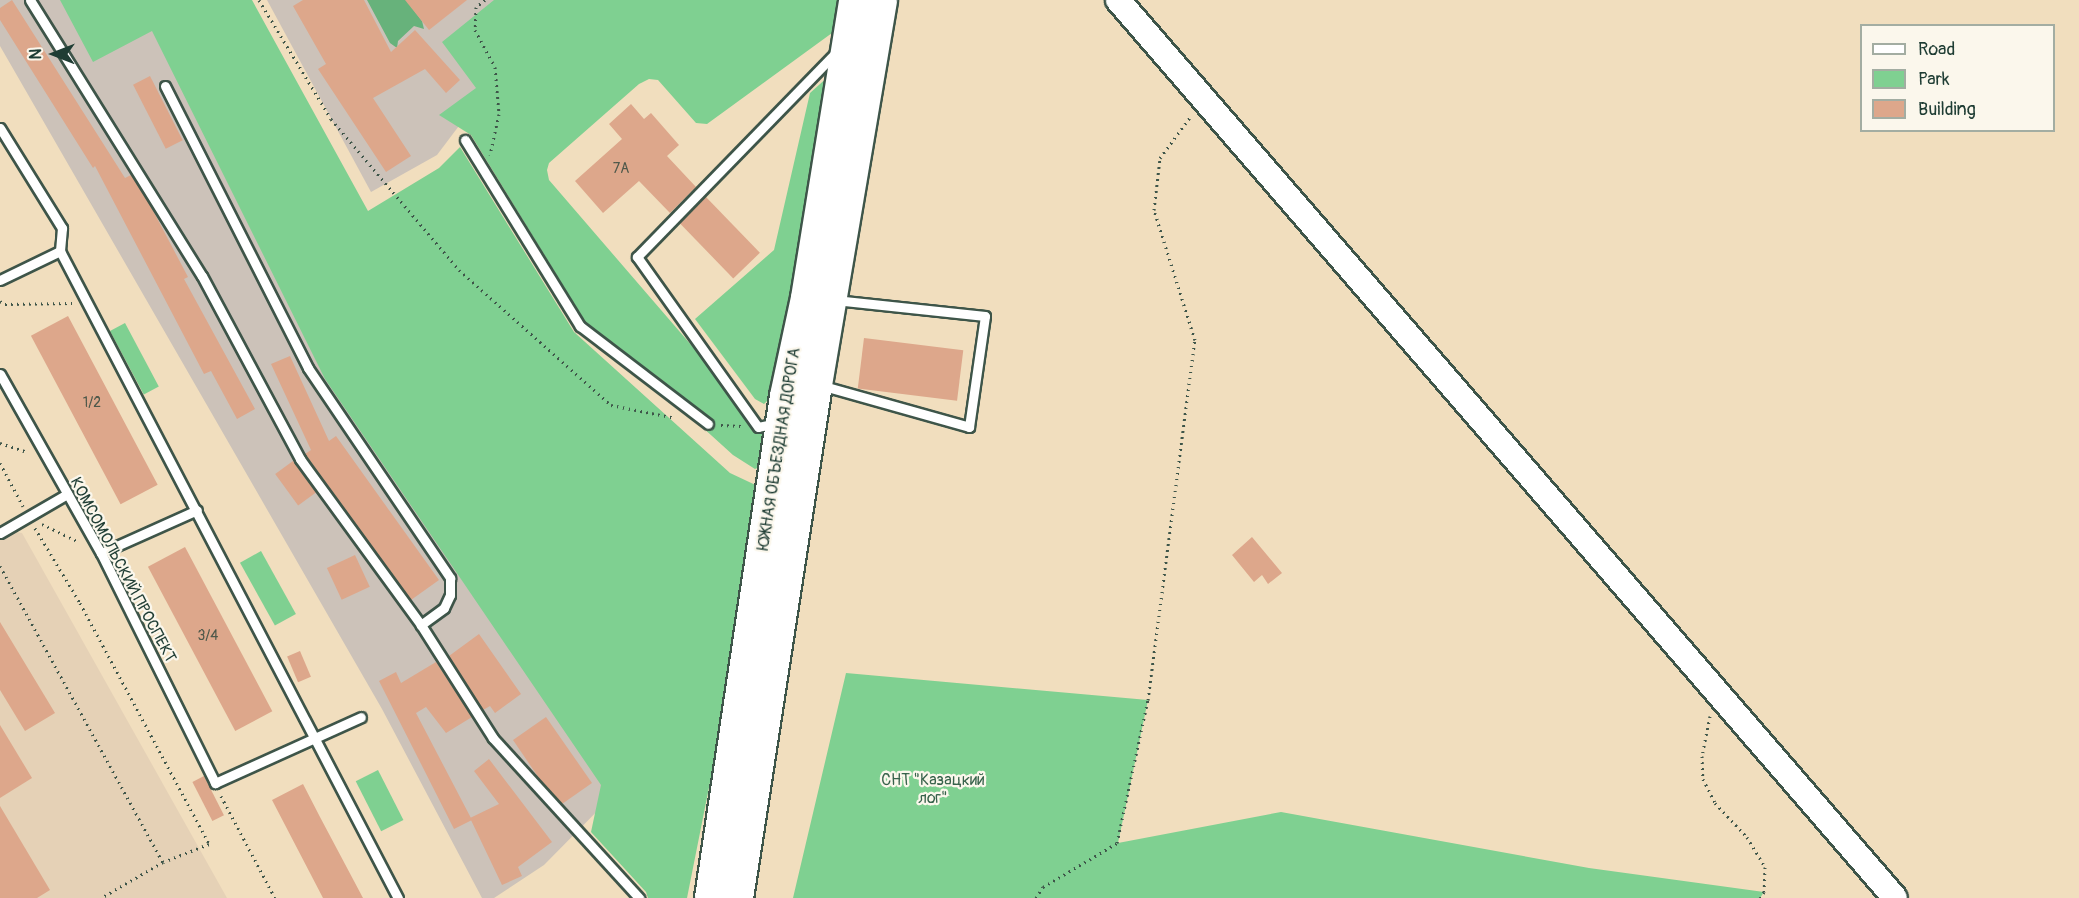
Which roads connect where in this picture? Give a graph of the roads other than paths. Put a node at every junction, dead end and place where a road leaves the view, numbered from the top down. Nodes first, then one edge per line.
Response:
1 (30, 0) edge
2 (854, 0) edge
3 (882, 0) edge
4 (1118, 0) edge
5 (850, 37) junction
6 (165, 86) dead end
7 (0, 128) edge
8 (465, 140) dead end
9 (60, 251) junction
10 (0, 280) edge
11 (832, 300) junction
12 (0, 374) edge
13 (817, 385) junction
14 (708, 424) road end
15 (789, 425) junction
16 (67, 494) junction
17 (197, 510) junction
18 (0, 533) edge
19 (101, 553) junction
20 (421, 625) junction
21 (361, 717) dead end
22 (314, 739) junction
23 (398, 898) edge
24 (639, 898) edge
25 (710, 898) edge
26 (738, 898) edge
27 (1895, 898) edge

1 - 20 lane
2 - 5 main road, ЮЖНАЯ ОБЪЕЗДНАЯ ДОРОГА
3 - 11 main road, ЮЖНАЯ ОБЪЕЗДНАЯ ДОРОГА
4 - 27 street
5 - 15 main road, ЮЖНАЯ ОБЪЕЗДНАЯ ДОРОГА
5 - 15 lane
6 - 20 lane
7 - 9 lane
8 - 14 lane
9 - 10 lane
9 - 17 lane
11 - 13 main road, ЮЖНАЯ ОБЪЕЗДНАЯ ДОРОГА
11 - 13 lane
12 - 16 lane, КОМСОМОЛЬСКИЙ ПРОСПЕКТ
13 - 15 main road, ЮЖНАЯ ОБЪЕЗДНАЯ ДОРОГА
15 - 25 main road, ЮЖНАЯ ОБЪЕЗДНАЯ ДОРОГА
15 - 26 main road, ЮЖНАЯ ОБЪЕЗДНАЯ ДОРОГА
16 - 18 lane
16 - 19 lane, КОМСОМОЛЬСКИЙ ПРОСПЕКТ
17 - 19 lane
17 - 22 lane
19 - 22 lane, КОМСОМОЛЬСКИЙ ПРОСПЕКТ
20 - 24 lane
21 - 22 lane
22 - 23 lane

